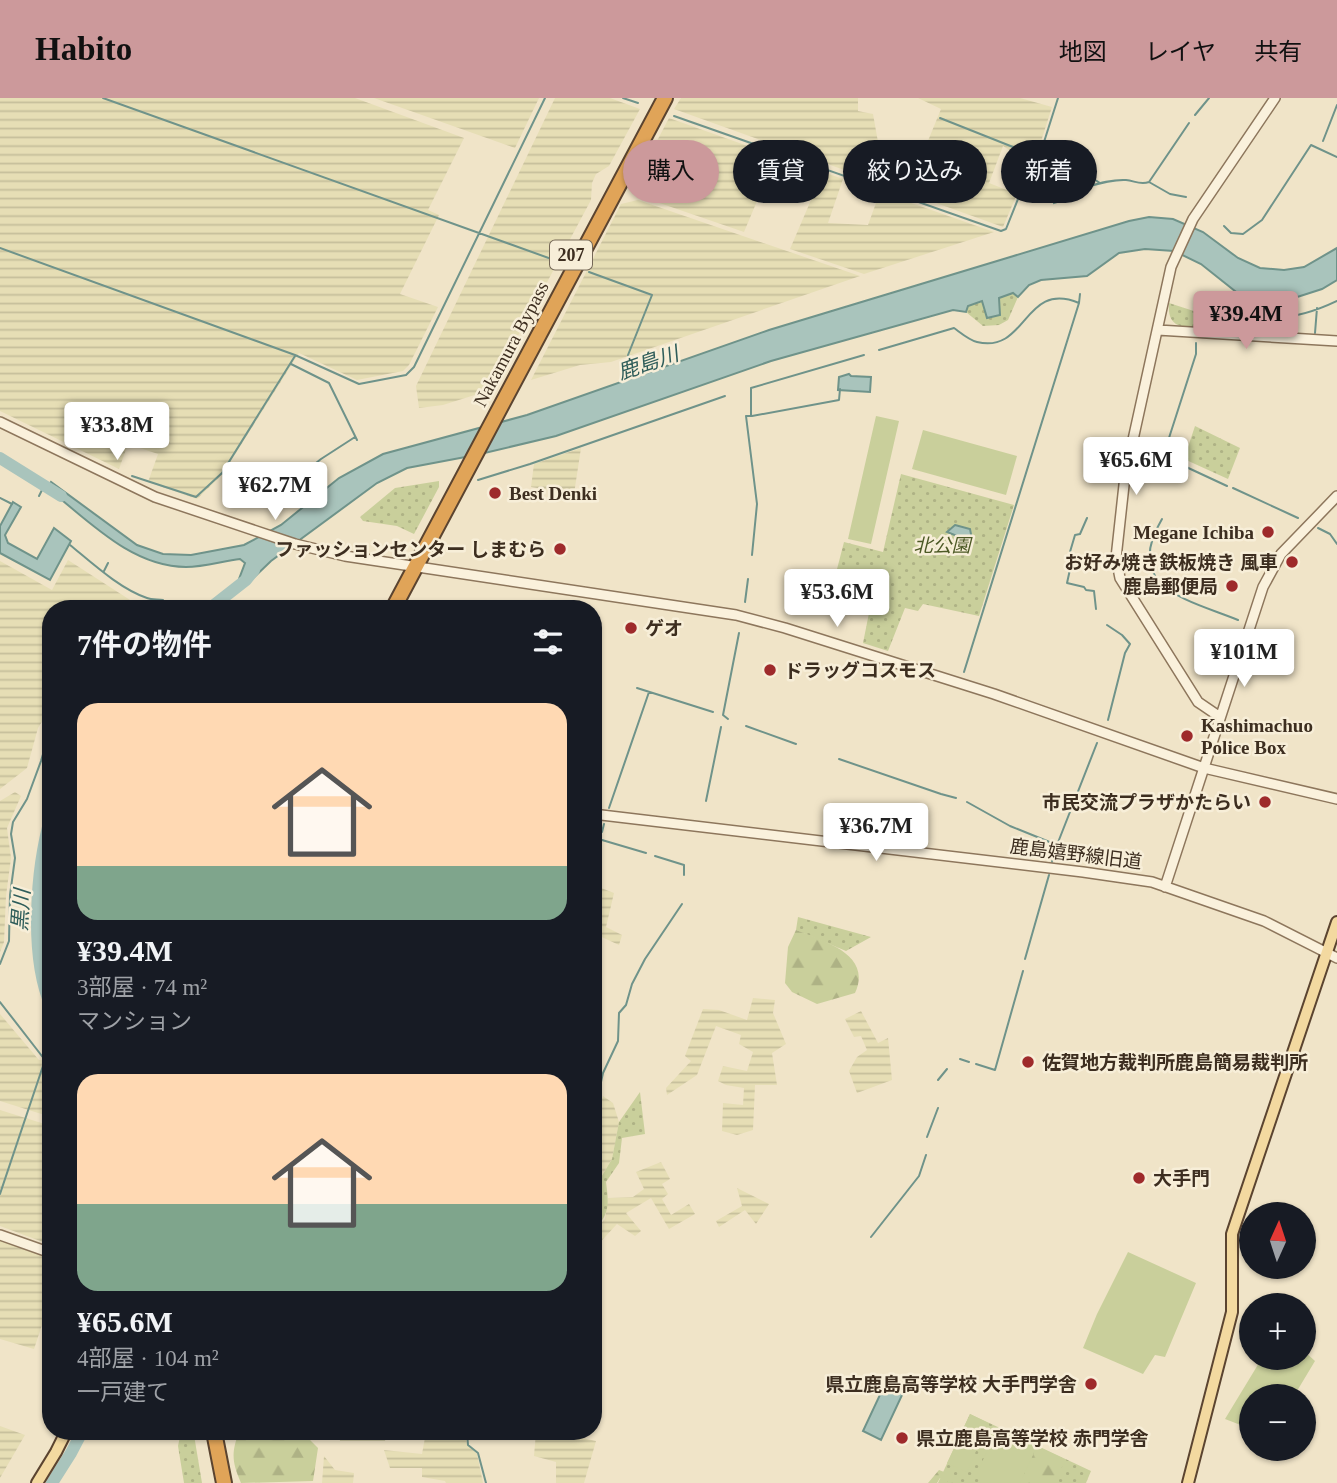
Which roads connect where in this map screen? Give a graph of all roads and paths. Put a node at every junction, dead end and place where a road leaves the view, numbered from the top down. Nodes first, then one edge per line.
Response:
1 (654, 98) edge
2 (665, 98) edge
3 (1275, 98) edge
4 (1158, 330) junction
5 (1337, 341) edge
6 (493, 411) junction
7 (0, 422) edge
8 (1337, 496) edge
9 (410, 566) junction
10 (389, 600) edge
11 (397, 600) edge
12 (1220, 717) junction
13 (1204, 768) junction
14 (1337, 799) edge
15 (602, 815) edge
16 (1165, 887) junction
17 (1337, 922) edge
18 (1326, 952) junction
19 (1337, 958) edge
20 (0, 1234) edge
21 (42, 1250) edge
22 (62, 1440) edge
23 (207, 1440) edge
24 (216, 1440) edge
25 (37, 1483) edge
26 (215, 1483) edge
27 (224, 1483) edge
28 (1188, 1483) edge

1 - 6 highway, Nakamura Bypass / 207
2 - 6 highway, Nakamura Bypass / 207
3 - 4 street
4 - 5 street
4 - 12 street
6 - 9 highway, Nakamura Bypass / 207
7 - 9 street
8 - 12 street, 鹿島嬉野線旧道
9 - 10 highway, Nakamura Bypass / 207
9 - 11 highway, Nakamura Bypass / 207
9 - 13 street
12 - 13 street, 鹿島嬉野線旧道
13 - 14 street
13 - 16 street, 鹿島嬉野線旧道
15 - 16 street, 鹿島嬉野線旧道
16 - 18 street
17 - 18 main road
18 - 19 street
18 - 28 main road
20 - 21 street
22 - 25 main road
23 - 26 highway
24 - 27 highway

